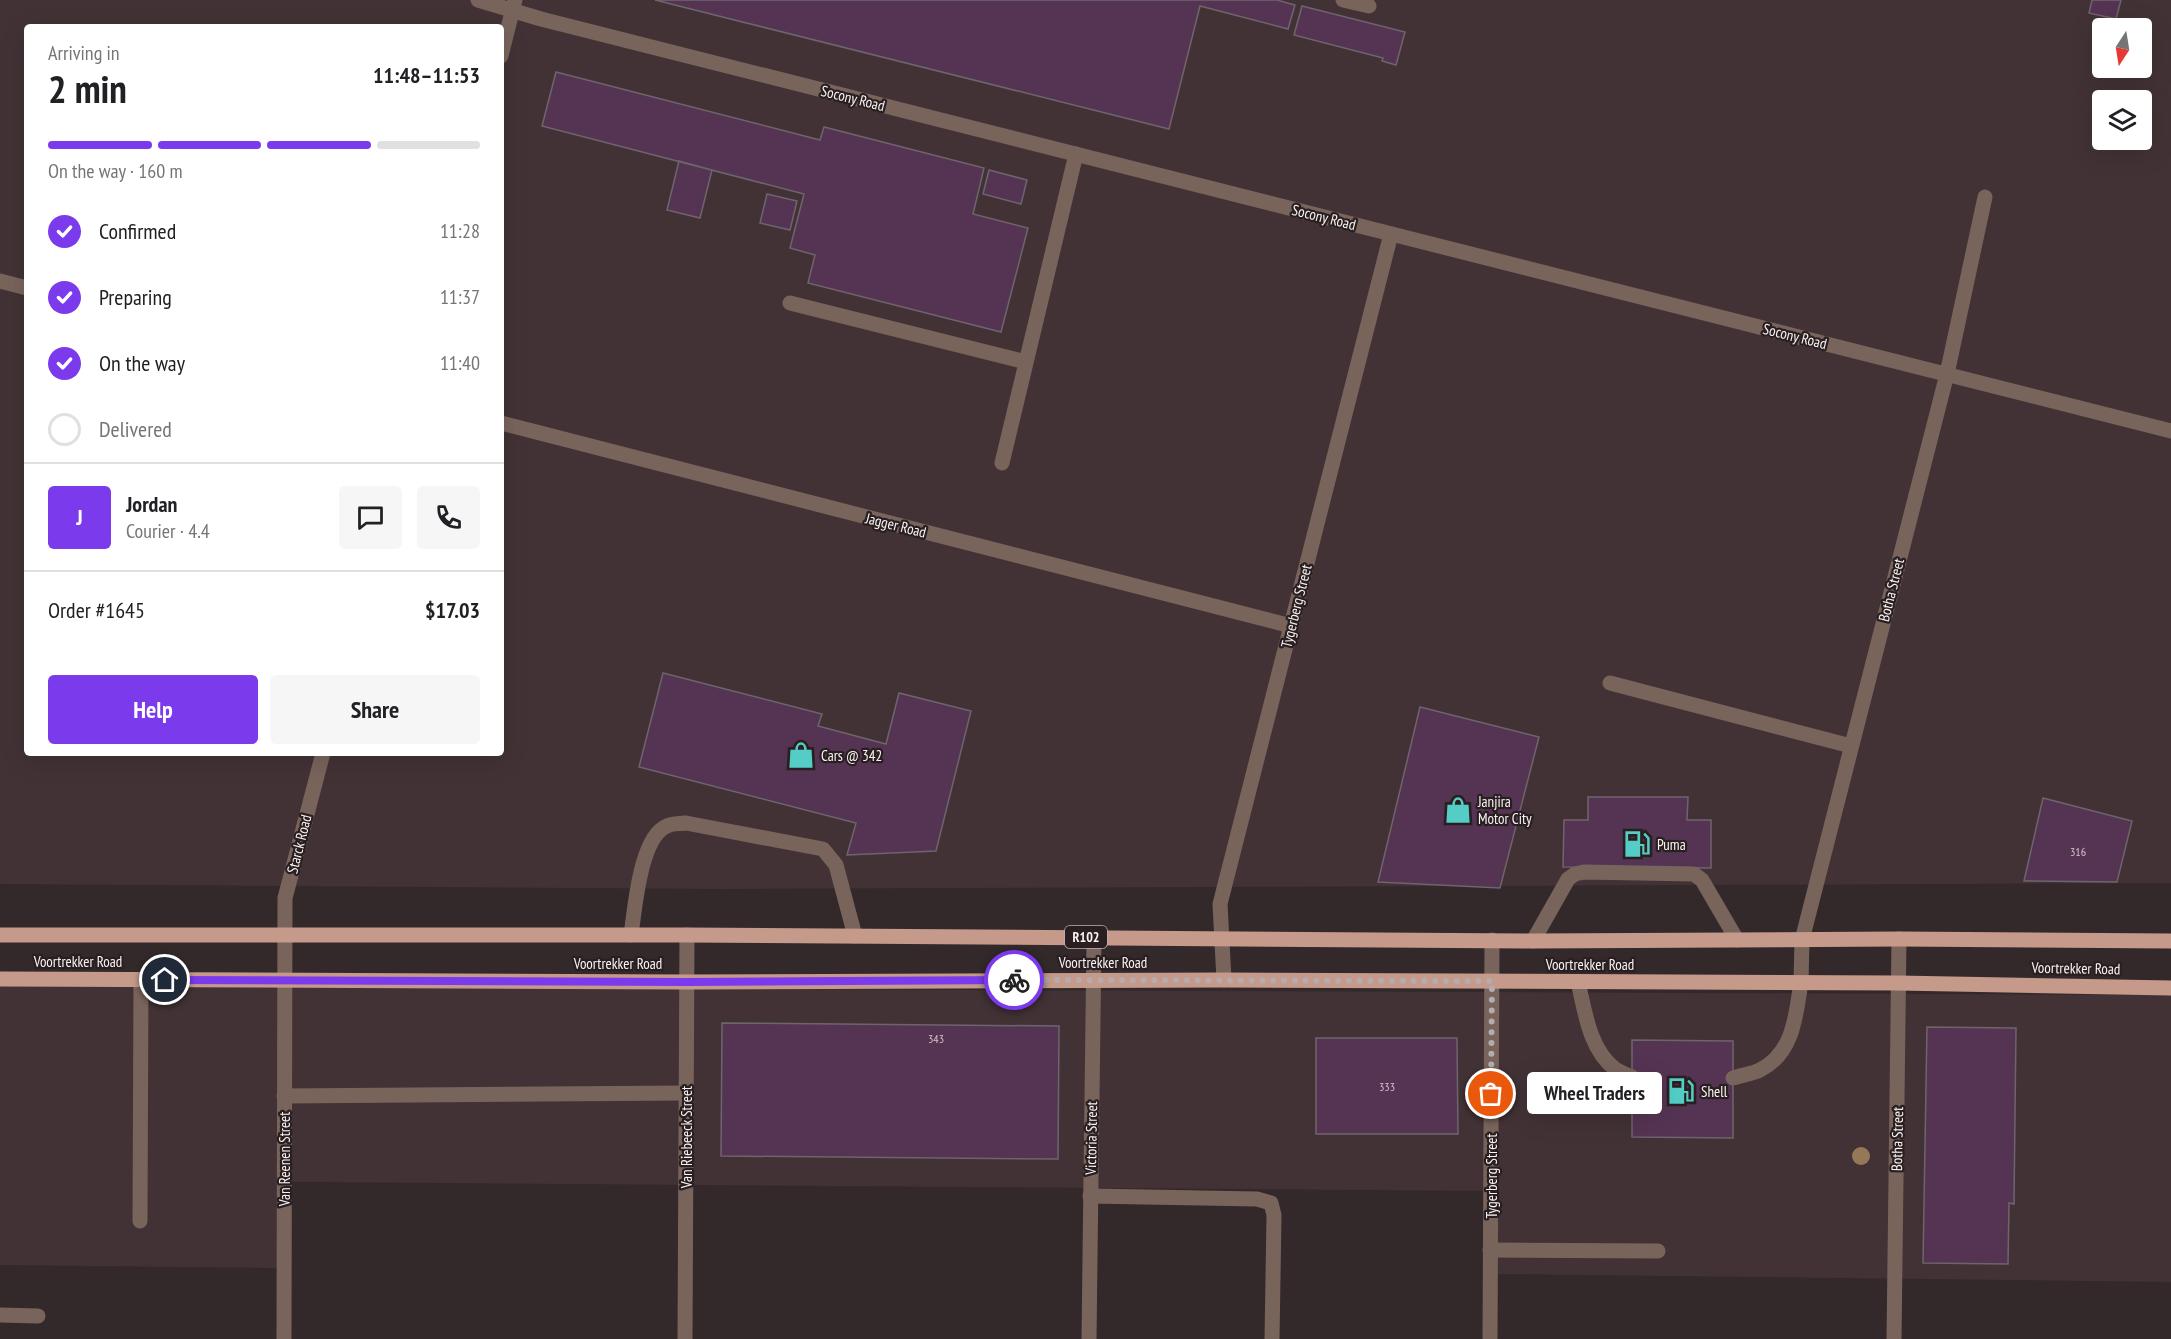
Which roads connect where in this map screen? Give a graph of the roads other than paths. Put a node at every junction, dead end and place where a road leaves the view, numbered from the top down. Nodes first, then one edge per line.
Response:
1 (478, 0) edge
2 (1343, 0) edge
3 (514, 5) edge
4 (1369, 6) dead end
5 (504, 44) edge
6 (1076, 154) junction
7 (1985, 197) dead end
8 (1391, 234) junction
9 (0, 280) edge
10 (24, 287) edge
11 (790, 303) dead end
12 (1026, 362) junction
13 (1947, 374) junction
14 (504, 424) edge
15 (2171, 431) edge
16 (1002, 464) dead end
17 (1291, 626) junction
18 (1610, 683) dead end
19 (1851, 746) junction
20 (322, 756) edge
21 (687, 934) junction
22 (0, 935) edge
23 (631, 935) junction
24 (286, 936) junction
25 (855, 936) junction
26 (1094, 938) junction
27 (1221, 938) junction
28 (1899, 939) junction
29 (1492, 940) junction
30 (1533, 940) junction
31 (1737, 940) junction
32 (1802, 940) junction
33 (2171, 941) edge
34 (0, 979) edge
35 (141, 980) junction
36 (285, 980) junction
37 (1093, 980) junction
38 (1224, 980) junction
39 (1492, 981) junction
40 (687, 982) junction
41 (1578, 982) junction
42 (1801, 982) junction
43 (1899, 983) junction
44 (2171, 988) edge
45 (1632, 1077) dead end
46 (1733, 1078) dead end
47 (686, 1093) junction
48 (284, 1096) junction
49 (1090, 1196) junction
50 (140, 1221) dead end
51 (1490, 1250) junction
52 (1658, 1251) dead end
53 (0, 1315) edge
54 (38, 1317) dead end
55 (284, 1339) edge
56 (685, 1339) edge
57 (1089, 1339) edge
58 (1272, 1339) edge
59 (1490, 1339) edge
60 (1894, 1339) edge

1 - 3 street, Socony Road
2 - 4 street
3 - 5 street
3 - 6 street, Socony Road
6 - 8 street, Socony Road
6 - 12 street
7 - 13 street, Botha Street
8 - 13 street, Socony Road
8 - 17 street, Tygerberg Street
9 - 10 street
11 - 12 street
12 - 16 street
13 - 15 street, Socony Road
13 - 19 street, Botha Street
14 - 17 street, Jagger Road
17 - 27 street, Tygerberg Street
18 - 19 street
19 - 32 street, Botha Street
20 - 24 street, Starck Road
21 - 23 main road, Voortrekker Road / R102
21 - 25 main road, Voortrekker Road / R102
21 - 40 street, Van Riebeeck Street
22 - 24 main road, Voortrekker Road / R102
23 - 24 main road, Voortrekker Road / R102
23 - 25 street
24 - 36 street, Starck Road
25 - 26 main road, Voortrekker Road / R102
26 - 27 main road, Voortrekker Road / R102
26 - 37 street, Victoria Street
27 - 29 main road, Voortrekker Road / R102
27 - 38 street, Tygerberg Street
28 - 32 main road, Voortrekker Road / R102
28 - 33 main road, Voortrekker Road / R102
28 - 43 street, Botha Street
29 - 30 main road, Voortrekker Road / R102
29 - 39 street, Tygerberg Street
30 - 31 main road, Voortrekker Road / R102
30 - 31 street
31 - 32 main road, Voortrekker Road / R102
32 - 42 street, Botha Street
34 - 35 main road, Voortrekker Road
35 - 36 main road, Voortrekker Road
35 - 50 street
36 - 40 main road, Voortrekker Road
36 - 48 street, Van Reenen Street
37 - 38 main road, Voortrekker Road
37 - 40 main road, Voortrekker Road
37 - 49 street, Victoria Street
38 - 39 main road, Voortrekker Road
39 - 41 main road, Voortrekker Road
39 - 51 street, Tygerberg Street
40 - 47 street, Van Riebeeck Street
41 - 42 main road, Voortrekker Road
41 - 45 street
42 - 43 main road, Voortrekker Road
42 - 46 street, Botha Street
43 - 44 main road, Voortrekker Road
43 - 60 street, Botha Street
47 - 48 street
47 - 56 street, Van Riebeeck Street
48 - 55 street, Van Reenen Street
49 - 57 street, Victoria Street
49 - 58 street
51 - 52 street
51 - 59 street, Tygerberg Street
53 - 54 street

